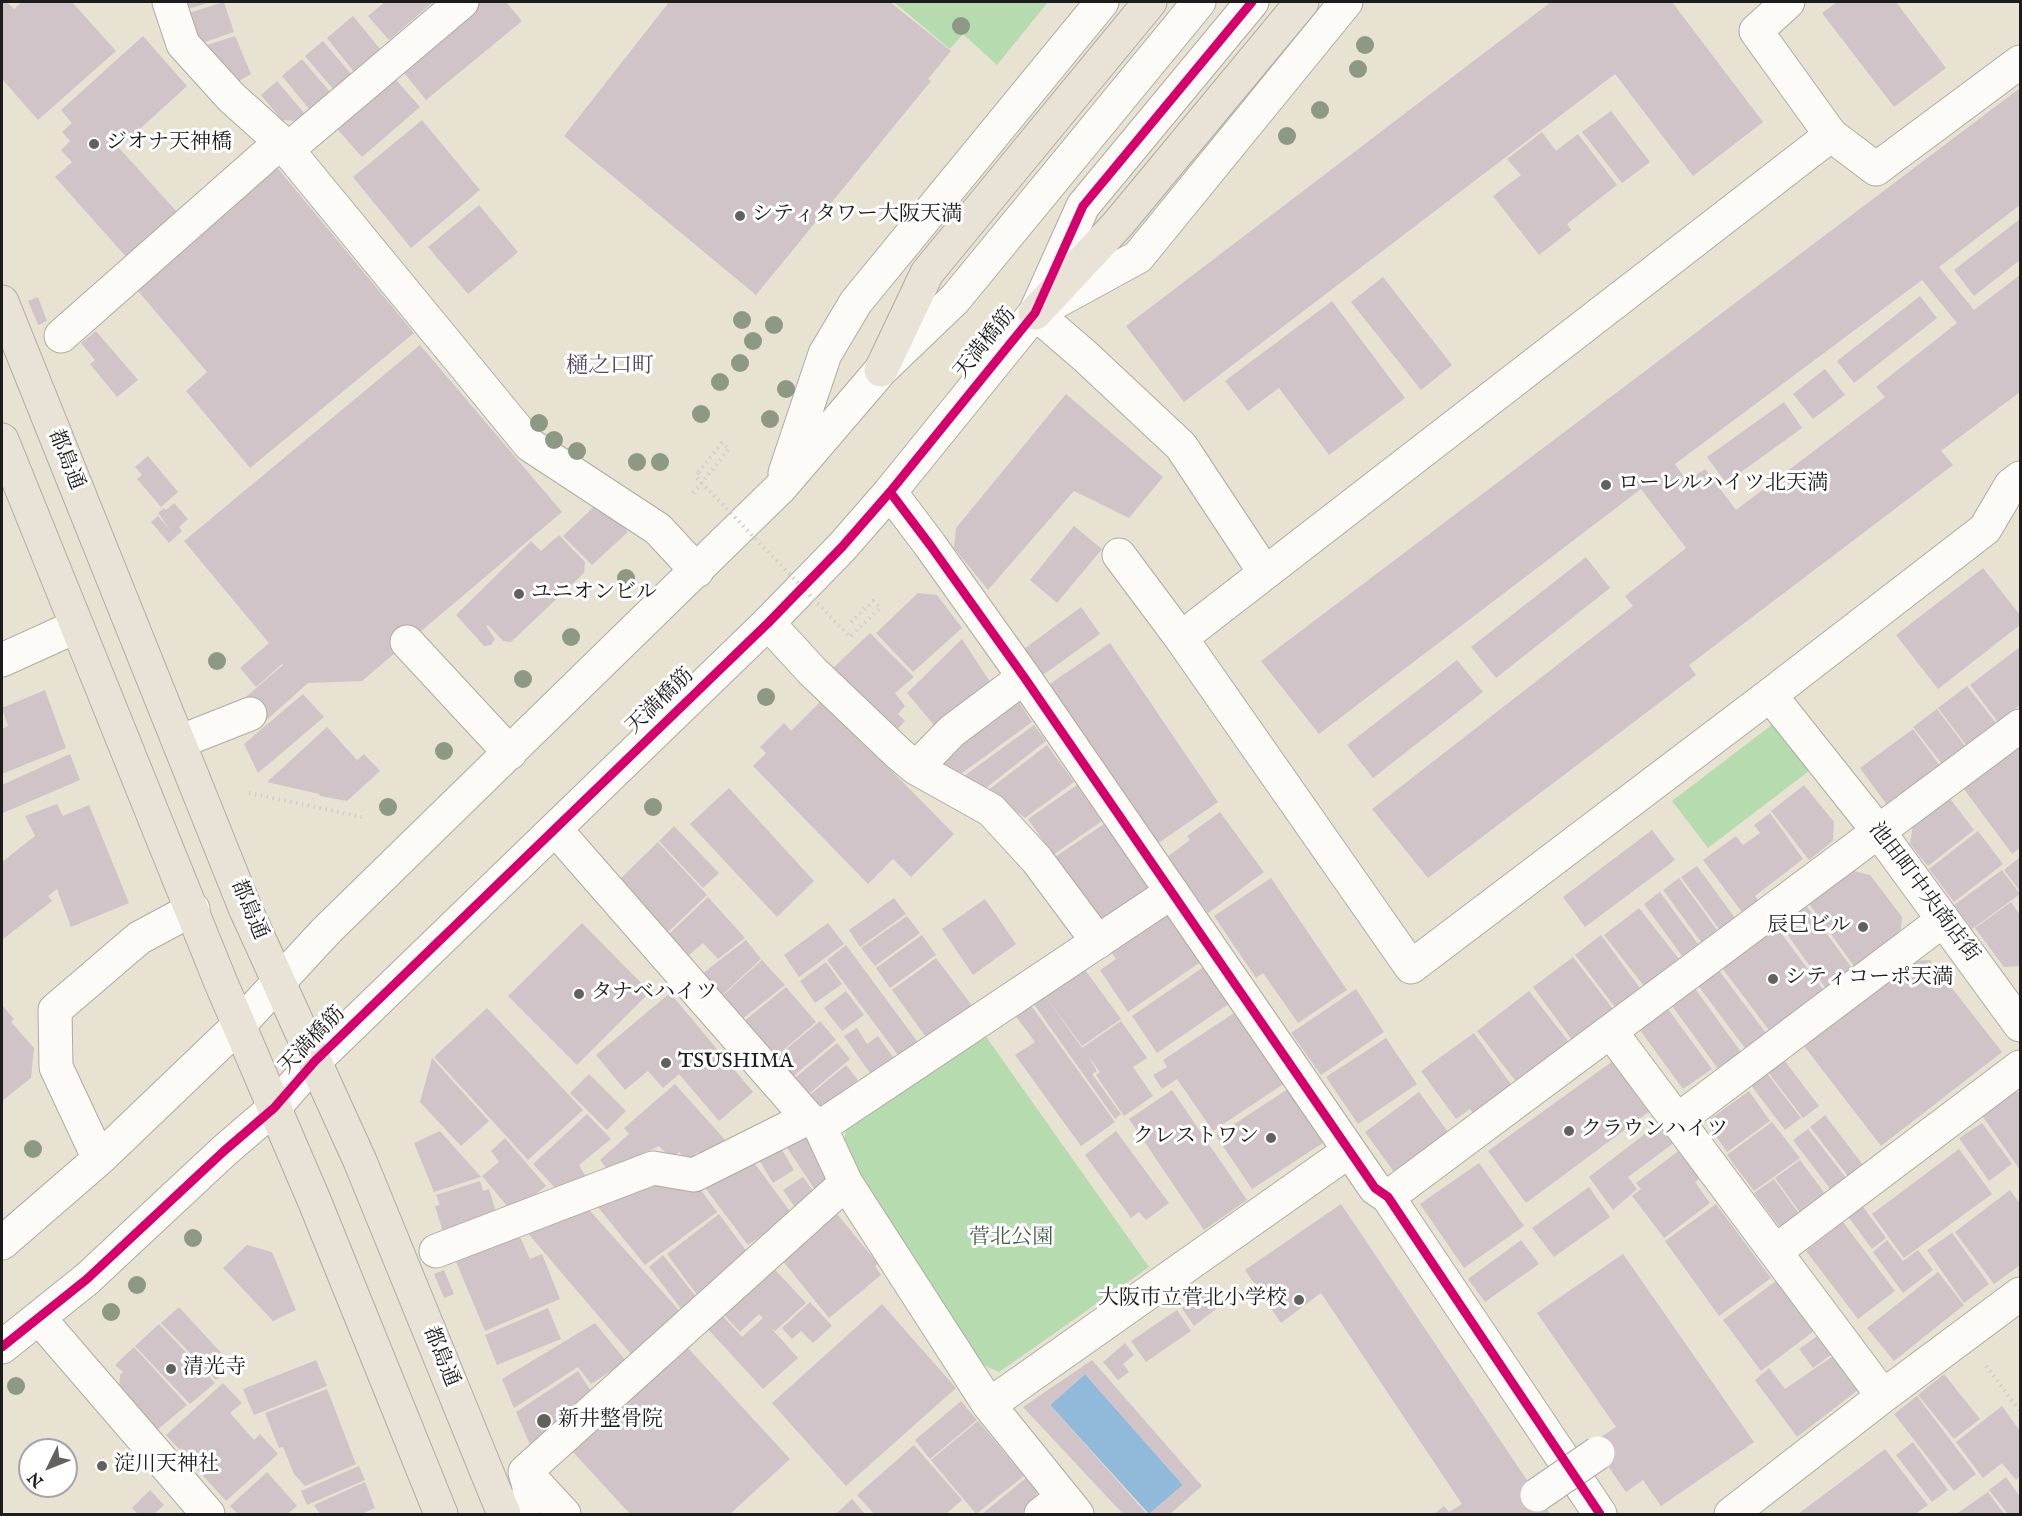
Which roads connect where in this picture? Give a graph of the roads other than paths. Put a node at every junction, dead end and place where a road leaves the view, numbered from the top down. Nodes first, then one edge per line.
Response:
1 (169, 2) edge
2 (462, 2) edge
3 (1102, 2) edge
4 (1150, 2) edge
5 (1199, 2) edge
6 (1252, 2) edge
7 (1302, 2) edge
8 (1346, 2) edge
9 (1788, 2) edge
10 (2020, 62) edge
11 (1831, 135) junction
12 (284, 146) junction
13 (2, 302) edge
14 (1035, 313) junction
15 (61, 336) dead end
16 (881, 370) junction
17 (2, 440) edge
18 (2020, 478) edge
19 (780, 489) junction
20 (890, 492) junction
21 (1119, 555) dead end
22 (697, 571) junction
23 (1265, 573) junction
24 (768, 623) junction
25 (77, 626) junction
26 (1181, 638) junction
27 (408, 642) dead end
28 (2, 660) edge
29 (1024, 677) junction
30 (1770, 695) junction
31 (250, 714) dead end
32 (2020, 726) edge
33 (179, 741) junction
34 (510, 753) junction
35 (916, 768) junction
36 (556, 830) junction
37 (1879, 832) junction
38 (1172, 892) junction
39 (193, 909) junction
40 (1942, 921) junction
41 (1098, 942) junction
42 (280, 982) junction
43 (2016, 1007) edge
44 (239, 1025) junction
45 (1611, 1032) junction
46 (315, 1061) junction
47 (2020, 1067) edge
48 (274, 1108) junction
49 (1678, 1120) junction
50 (814, 1122) junction
51 (1349, 1151) junction
52 (99, 1159) junction
53 (846, 1183) junction
54 (1388, 1197) junction
55 (2, 1243) edge
56 (436, 1251) dead end
57 (1776, 1251) junction
58 (2020, 1294) edge
59 (39, 1318) junction
60 (2, 1347) edge
61 (1883, 1396) junction
62 (989, 1405) junction
63 (1598, 1453) dead end
64 (525, 1472) junction
65 (1537, 1495) dead end
66 (1060, 1509) edge
67 (208, 1515) edge
68 (441, 1515) edge
69 (504, 1515) edge
70 (522, 1515) edge
71 (564, 1515) edge
72 (1600, 1515) edge
73 (1731, 1515) edge

1 - 12 street
2 - 12 street
3 - 19 street
4 - 16 main road
5 - 16 street
6 - 14 street, 天満橋筋
7 - 14 main road
8 - 14 street
9 - 11 street
10 - 11 street
11 - 23 street
12 - 15 street
12 - 22 street
13 - 33 main road, 都島通
14 - 20 street, 天満橋筋
14 - 23 street
16 - 19 street
17 - 25 main road
18 - 30 street
19 - 22 street
20 - 24 street, 天満橋筋
20 - 29 street
21 - 26 street
22 - 34 street
23 - 26 street
24 - 35 street
24 - 36 street, 天満橋筋
25 - 28 street
25 - 39 main road
26 - 30 street
27 - 34 street
29 - 35 street
29 - 38 street
30 - 37 street, 池田町中央商店街
31 - 33 street
32 - 37 street
33 - 42 main road, 都島通
34 - 42 street
35 - 41 street
36 - 46 street, 天満橋筋
36 - 50 street
37 - 40 street, 池田町中央商店街
37 - 45 street
38 - 41 street
38 - 51 street
39 - 44 main road
39 - 52 street
40 - 43 street, 池田町中央商店街
40 - 49 street
41 - 50 street
42 - 44 street
42 - 46 main road, 都島通
44 - 48 main road
44 - 52 street
45 - 49 street
45 - 54 street
46 - 48 street, 天満橋筋
46 - 69 main road, 都島通
47 - 57 street
48 - 59 street, 天満橋筋
48 - 68 main road
49 - 57 street
50 - 53 street
50 - 56 street
51 - 54 street
51 - 62 street
52 - 55 street
53 - 62 street
53 - 64 street
54 - 72 street
57 - 61 street
58 - 61 street
59 - 60 street, 天満橋筋
59 - 67 street
61 - 73 street
62 - 66 street
63 - 65 street, bridge
64 - 70 street
64 - 71 street

